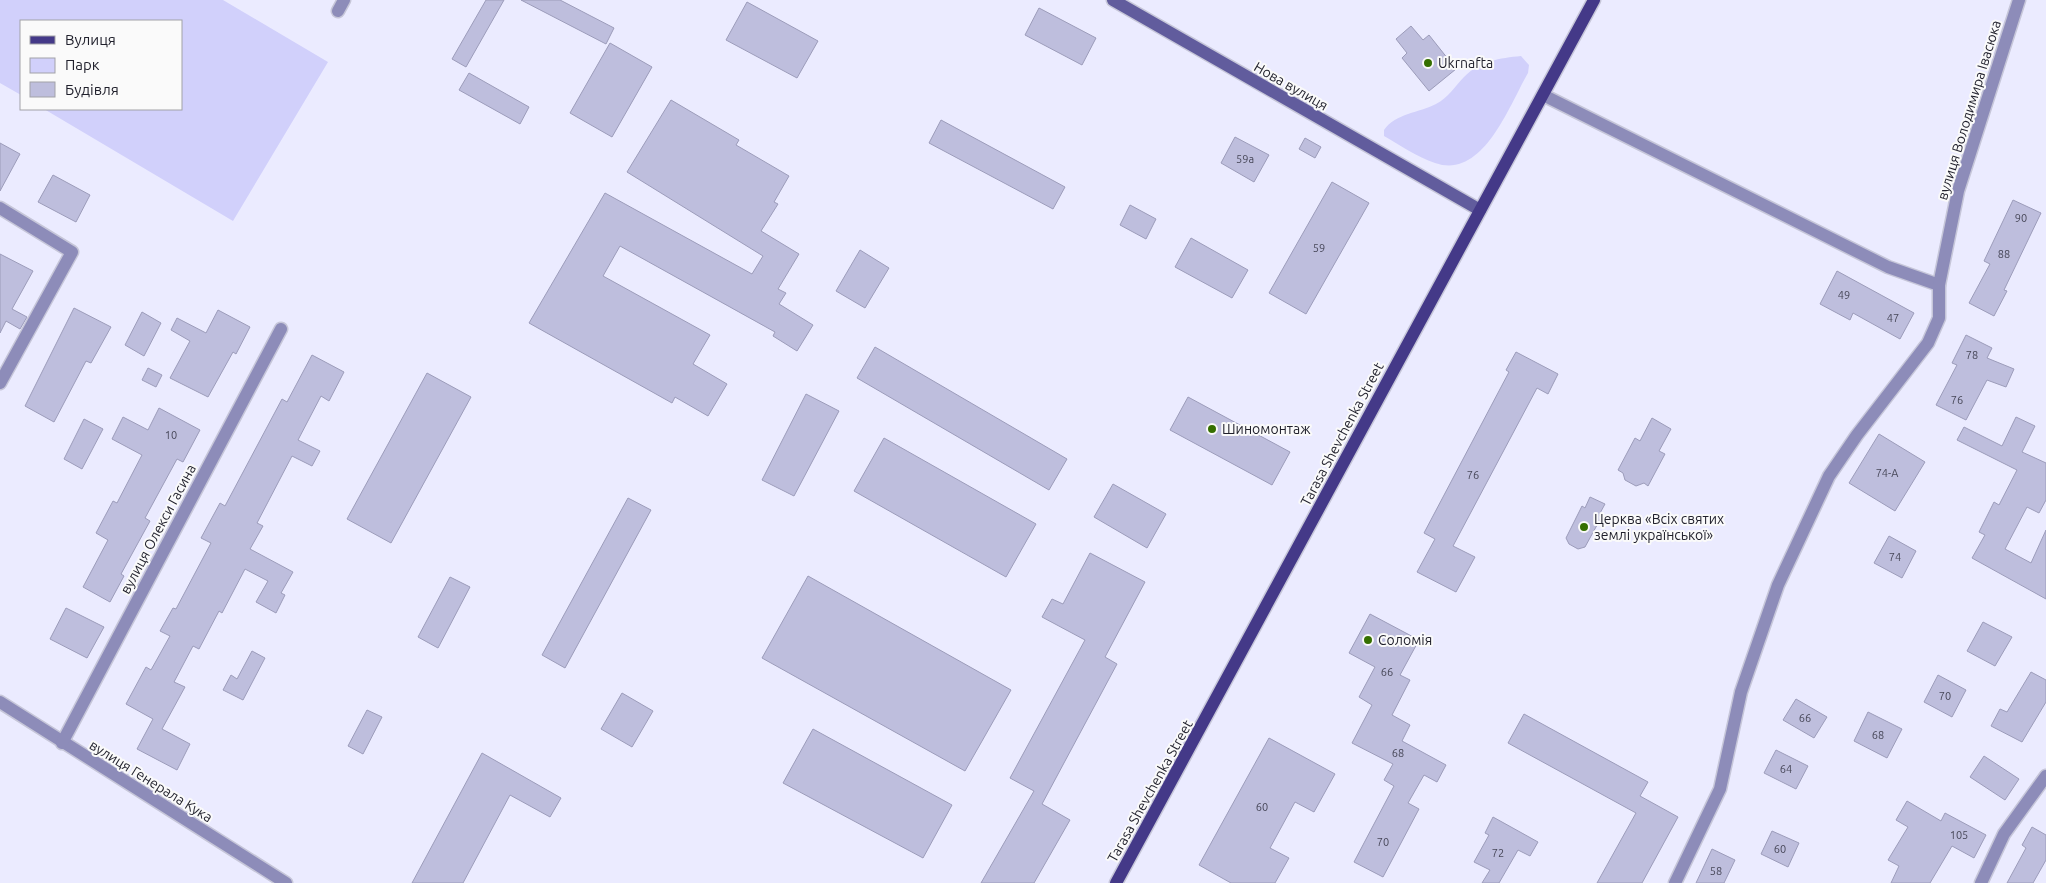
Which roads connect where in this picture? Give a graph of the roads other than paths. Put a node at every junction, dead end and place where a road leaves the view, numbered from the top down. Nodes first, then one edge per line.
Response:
1 (1113, 0) edge
2 (1594, 0) edge
3 (2019, 0) edge
4 (1543, 95) junction
5 (0, 208) edge
6 (1480, 210) junction
7 (1939, 285) junction
8 (281, 329) dead end
9 (0, 384) edge
10 (0, 702) edge
11 (62, 743) junction
12 (2046, 776) edge
13 (286, 883) edge
14 (1116, 883) edge
15 (1675, 883) edge
16 (1981, 883) edge

1 - 6 street, Нова вулиця
2 - 4 main road, Tarasa Shevchenka Street
3 - 7 street, вулиця Володимира Івасюка
4 - 6 main road, Tarasa Shevchenka Street
4 - 7 street
5 - 9 street
6 - 14 main road, Tarasa Shevchenka Street
7 - 15 street, вулиця Володимира Івасюка
8 - 11 street, вулиця Олекси Гасина
10 - 11 street, вулиця Генерала Кука
11 - 13 street, вулиця Генерала Кука
12 - 16 street

